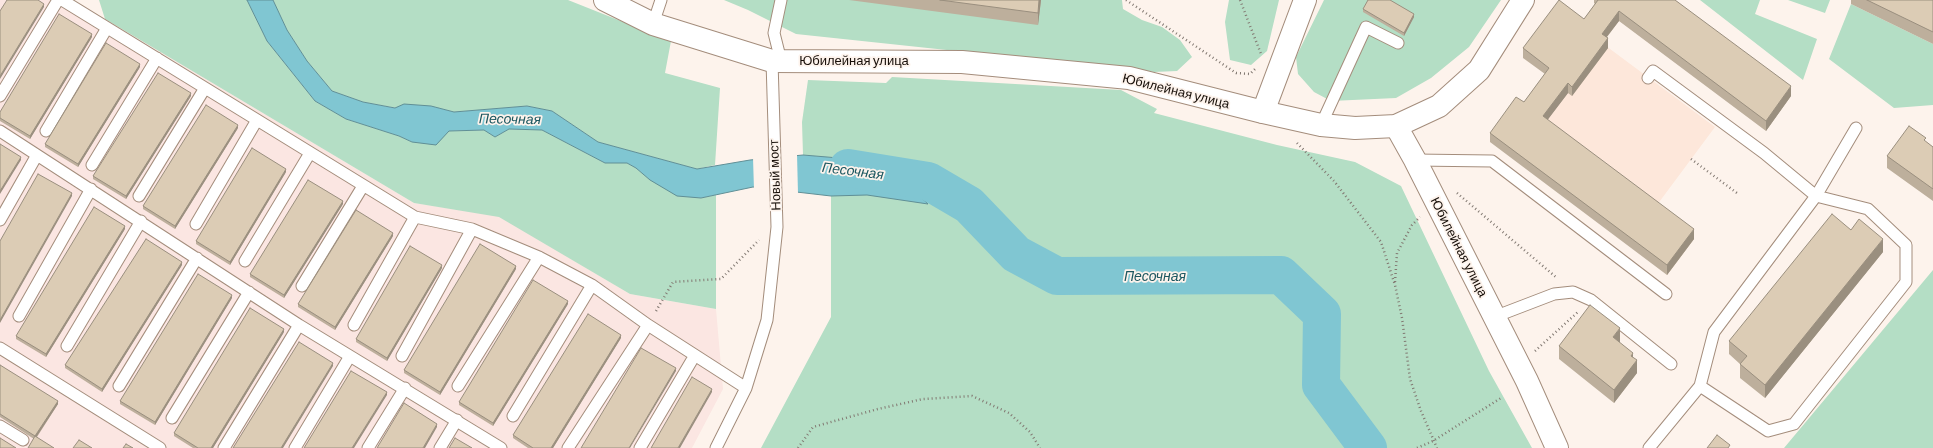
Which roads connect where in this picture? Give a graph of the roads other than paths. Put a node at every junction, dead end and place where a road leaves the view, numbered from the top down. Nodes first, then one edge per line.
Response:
1 (58, 0) edge
2 (62, 0) edge
3 (605, 0) edge
4 (661, 0) edge
5 (781, 0) edge
6 (1305, 0) edge
7 (1523, 0) edge
8 (75, 4) edge
9 (653, 24) junction
10 (107, 28) junction
11 (1398, 43) dead end
12 (157, 58) junction
13 (777, 61) junction
14 (1648, 78) dead end
15 (206, 88) junction
16 (0, 96) edge
17 (1263, 112) junction
18 (257, 120) junction
19 (1321, 125) junction
20 (1396, 126) junction
21 (1856, 128) dead end
22 (0, 131) edge
23 (46, 131) dead end
24 (310, 153) junction
25 (37, 155) junction
26 (1415, 160) junction
27 (92, 165) dead end
28 (363, 186) junction
29 (91, 189) junction
30 (138, 196) dead end
31 (1816, 196) junction
32 (415, 217) junction
33 (0, 220) edge
34 (141, 221) junction
35 (196, 224) dead end
36 (472, 229) junction
37 (540, 257) junction
38 (198, 258) junction
39 (245, 261) dead end
40 (302, 286) dead end
41 (592, 286) junction
42 (249, 292) junction
43 (1666, 294) dead end
44 (19, 316) dead end
45 (1494, 317) junction
46 (648, 324) junction
47 (299, 325) junction
48 (354, 325) dead end
49 (66, 346) dead end
50 (0, 348) edge
51 (695, 355) junction
52 (350, 356) junction
53 (402, 356) dead end
54 (1671, 364) dead end
55 (119, 386) dead end
56 (458, 386) dead end
57 (1700, 386) junction
58 (405, 388) junction
59 (746, 388) junction
60 (513, 416) dead end
61 (172, 418) dead end
62 (457, 420) junction
63 (0, 426) edge
64 (23, 440) dead end
65 (160, 448) edge
66 (224, 448) edge
67 (295, 448) edge
68 (368, 448) edge
69 (440, 448) edge
70 (501, 448) edge
71 (568, 448) edge
72 (640, 448) edge
73 (716, 448) edge
74 (1557, 448) edge
75 (1649, 448) edge

1 - 16 lane
2 - 8 lane
3 - 9 street, Юбилейная улица
4 - 9 lane
5 - 13 lane, Новый мост
6 - 17 street
7 - 20 street
8 - 10 lane
9 - 13 street, Юбилейная улица
10 - 12 lane
10 - 23 lane
11 - 19 lane
12 - 15 lane
12 - 27 lane
13 - 17 street, Юбилейная улица
13 - 59 lane, Новый мост
14 - 31 lane
15 - 18 lane
15 - 30 lane
17 - 19 street, Юбилейная улица
18 - 24 lane
18 - 35 lane
19 - 20 street, Юбилейная улица
20 - 26 street, Юбилейная улица
21 - 31 lane
22 - 25 lane
24 - 28 lane
24 - 39 lane
25 - 29 lane
25 - 33 lane
26 - 43 lane
26 - 45 street, Юбилейная улица
28 - 32 lane
28 - 40 lane
29 - 34 lane
29 - 44 lane
31 - 57 lane
31 - 57 lane
32 - 36 lane
32 - 48 lane
34 - 38 lane
34 - 49 lane
36 - 37 lane
36 - 53 lane
37 - 41 lane
37 - 56 lane
38 - 42 lane
38 - 55 lane
41 - 46 lane
41 - 60 lane
42 - 47 lane
42 - 61 lane
45 - 54 lane
45 - 74 street, Юбилейная улица
46 - 51 lane
46 - 71 lane
47 - 52 lane
47 - 66 lane
50 - 65 lane
51 - 59 lane
51 - 72 lane
52 - 58 lane
52 - 67 lane
57 - 75 lane
58 - 62 lane
58 - 68 lane
59 - 73 lane, Новый мост
62 - 69 lane
62 - 70 lane
63 - 64 lane

